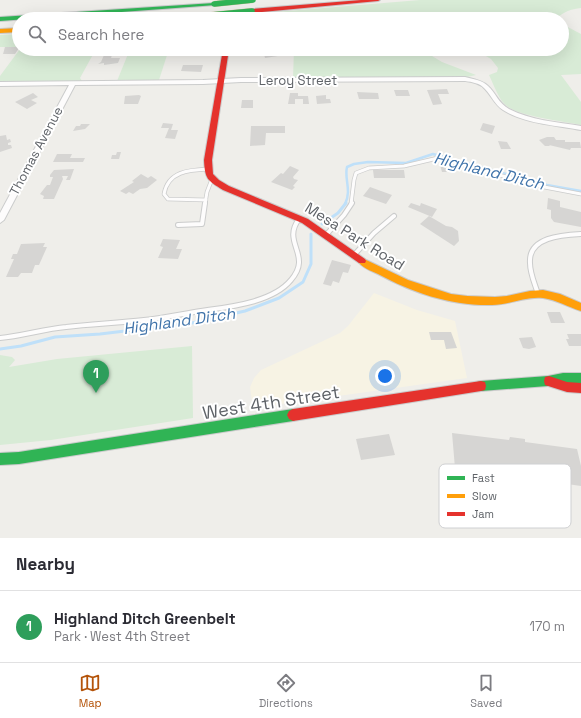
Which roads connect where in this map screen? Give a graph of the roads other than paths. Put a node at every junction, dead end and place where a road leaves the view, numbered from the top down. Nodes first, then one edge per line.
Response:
1 (233, 0) edge
2 (253, 0) edge
3 (378, 0) edge
4 (119, 12) edge
5 (231, 12) edge
6 (252, 12) edge
7 (12, 18) edge
8 (0, 19) edge
9 (12, 30) edge
10 (0, 31) edge
11 (225, 56) edge
12 (221, 82) junction
13 (73, 83) junction
14 (0, 84) edge
15 (581, 128) edge
16 (208, 169) junction
17 (212, 179) junction
18 (581, 194) edge
19 (206, 200) junction
20 (394, 216) dead end
21 (300, 218) junction
22 (0, 220) edge
23 (178, 225) dead end
24 (581, 234) edge
25 (326, 235) junction
26 (354, 255) junction
27 (538, 294) junction
28 (581, 307) edge
29 (0, 338) edge
30 (581, 378) edge
31 (548, 381) junction
32 (581, 388) edge
33 (0, 459) edge

1 - 5 main road
2 - 4 main road, bridge
3 - 6 main road, bridge
7 - 8 main road, bridge
9 - 10 main road
11 - 12 main road
12 - 13 street, Leroy Street
12 - 15 street, Leroy Street
12 - 16 main road
13 - 14 street, Leroy Street
13 - 22 street, Thomas Avenue
16 - 17 main road
16 - 19 lane
17 - 19 lane
17 - 21 main road, Mesa Park Road
18 - 25 lane
19 - 23 lane
20 - 26 lane
21 - 25 main road, Mesa Park Road
21 - 29 lane
24 - 27 lane
25 - 26 main road, Mesa Park Road
26 - 27 main road, Mesa Park Road
27 - 28 main road, Mesa Park Road
30 - 31 main road, West 4th Street
31 - 32 main road, West 4th Street
31 - 33 main road, West 4th Street

